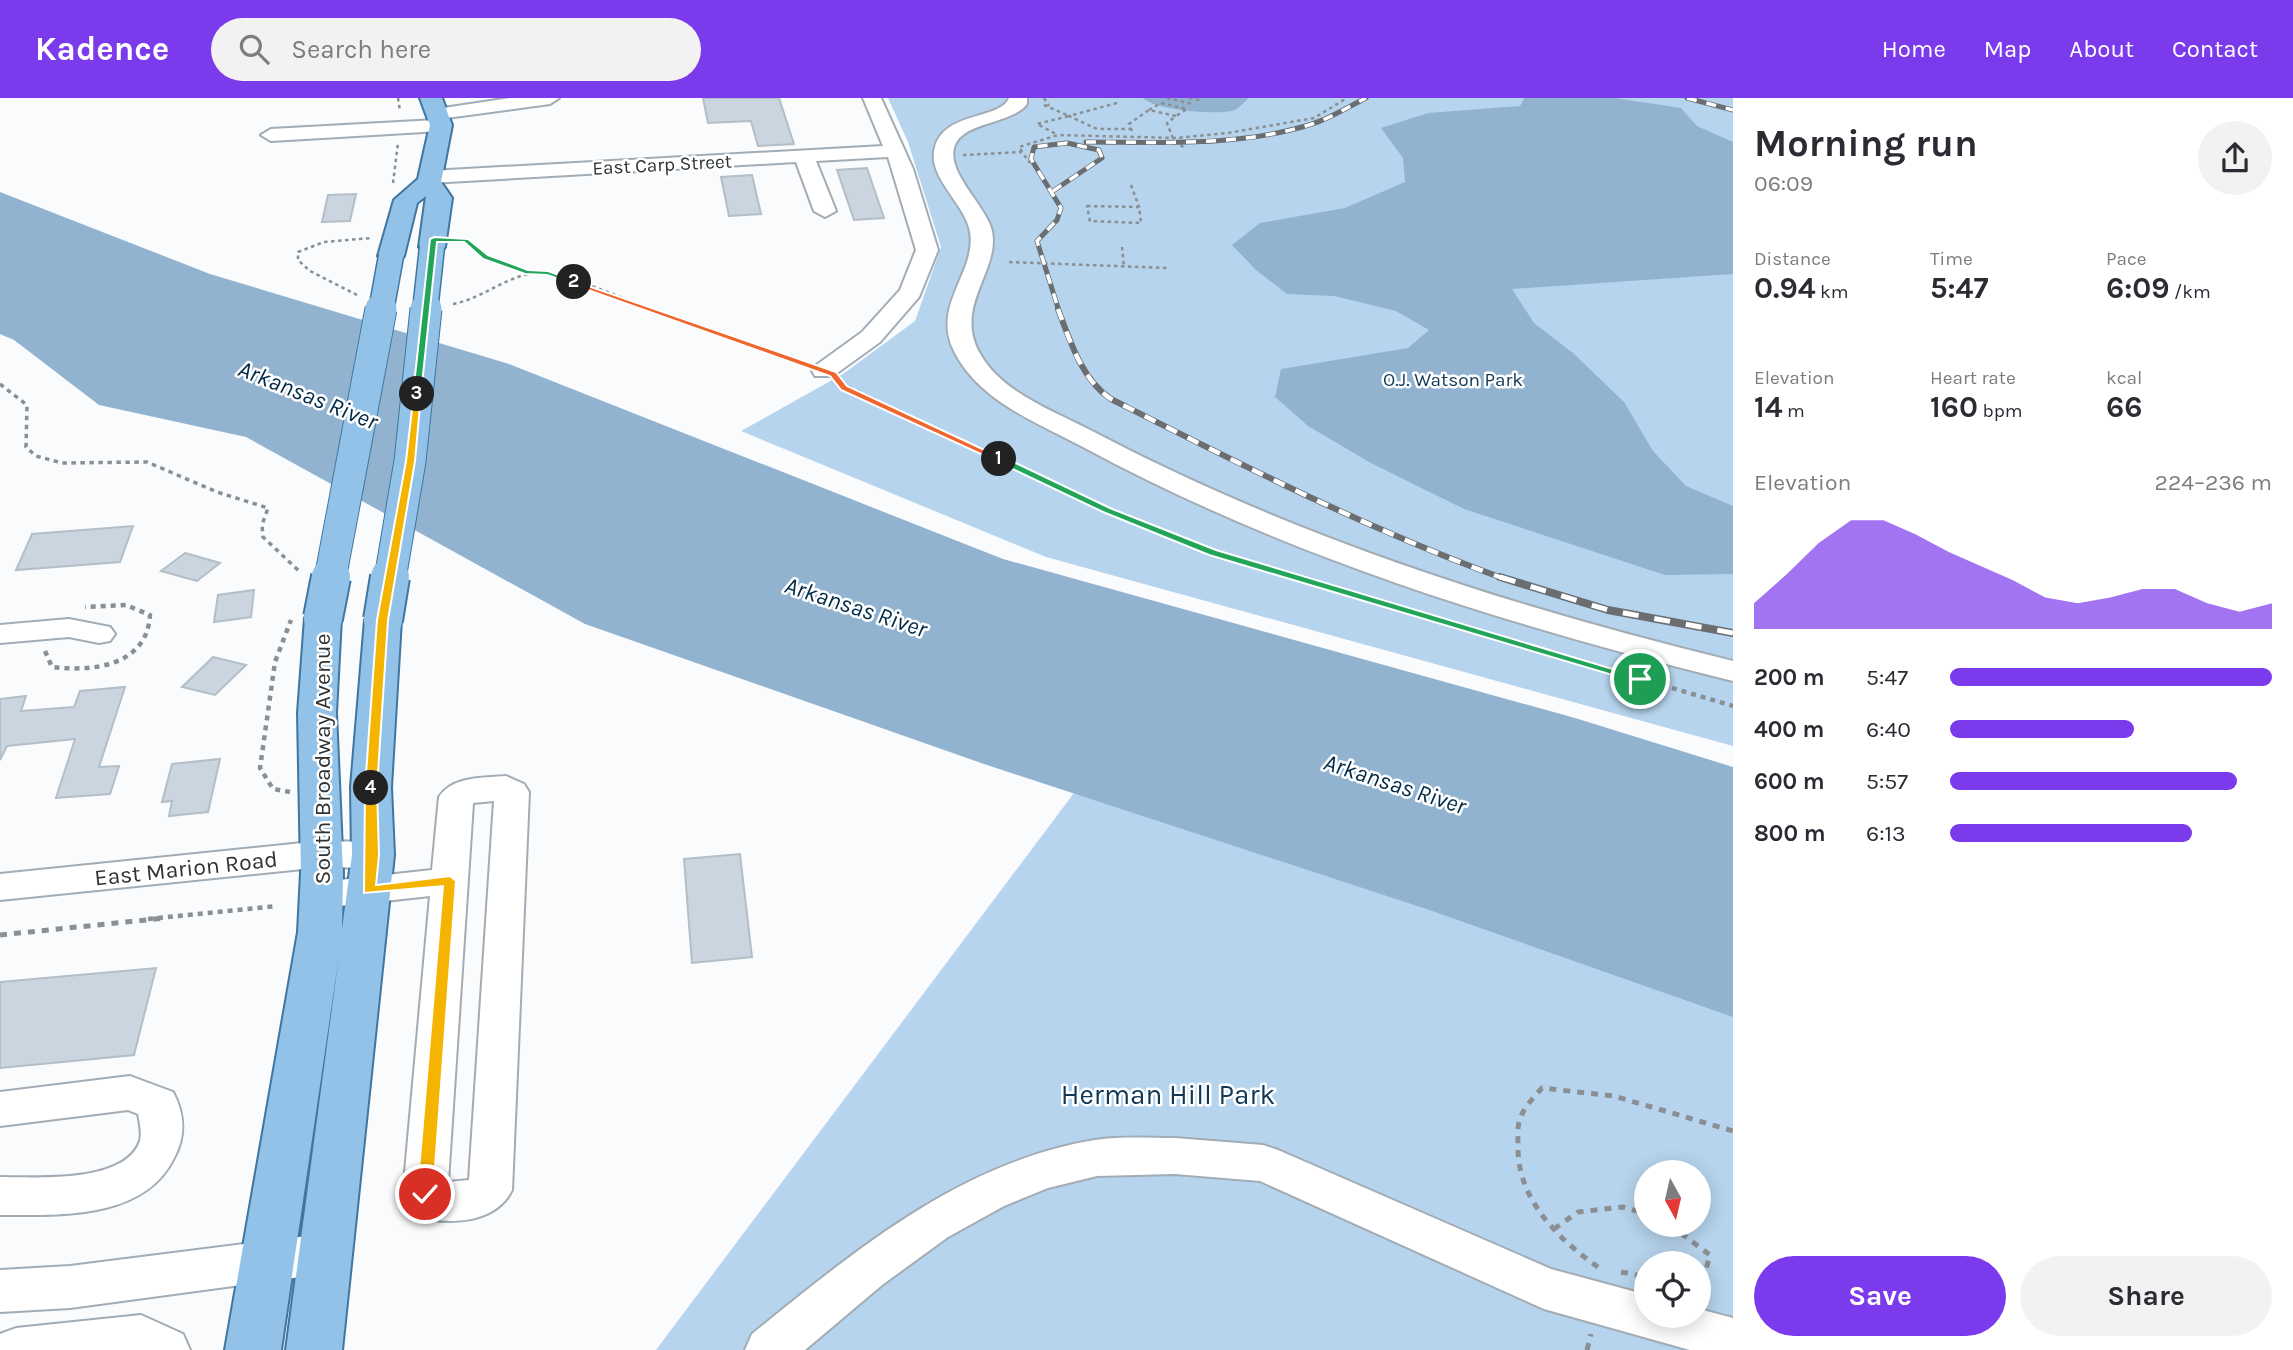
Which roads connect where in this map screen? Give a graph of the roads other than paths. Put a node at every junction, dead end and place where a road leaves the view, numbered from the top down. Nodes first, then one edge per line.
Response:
1 (550, 98) edge
2 (872, 98) edge
3 (1018, 98) edge
4 (436, 112) edge
5 (271, 135) dead end
6 (646, 148) dead end
7 (895, 150) junction
8 (804, 156) junction
9 (715, 161) junction
10 (429, 180) junction
11 (825, 211) dead end
12 (824, 371) road end
13 (0, 634) edge
14 (99, 634) dead end
15 (1733, 671) edge
16 (371, 873) junction
17 (322, 874) junction
18 (450, 881) junction
19 (0, 887) edge
20 (0, 1109) edge
21 (0, 1196) edge
22 (323, 1254) junction
23 (265, 1263) junction
24 (0, 1291) edge
25 (1733, 1340) edge
26 (16, 1350) edge
27 (166, 1350) edge
28 (253, 1350) edge
29 (314, 1350) edge
30 (768, 1350) edge

1 - 4 street
2 - 7 street
3 - 15 street
4 - 5 street
4 - 10 main road, South Broadway Avenue
6 - 9 street
7 - 8 street, East Carp Street
7 - 12 street
8 - 9 street, East Carp Street
8 - 11 street
9 - 10 street, East Carp Street
10 - 16 main road, South Broadway Avenue, bridge
10 - 17 main road, South Broadway Avenue, bridge
13 - 14 street
16 - 17 street, East Marion Road
16 - 18 street, East Marion Road
16 - 22 main road, South Broadway Avenue
17 - 19 street, East Marion Road
17 - 23 main road, South Broadway Avenue
18 - 18 street
20 - 21 street
22 - 23 street
22 - 29 main road, South Broadway Avenue
23 - 24 street
23 - 28 main road, South Broadway Avenue
25 - 30 street
26 - 27 street

